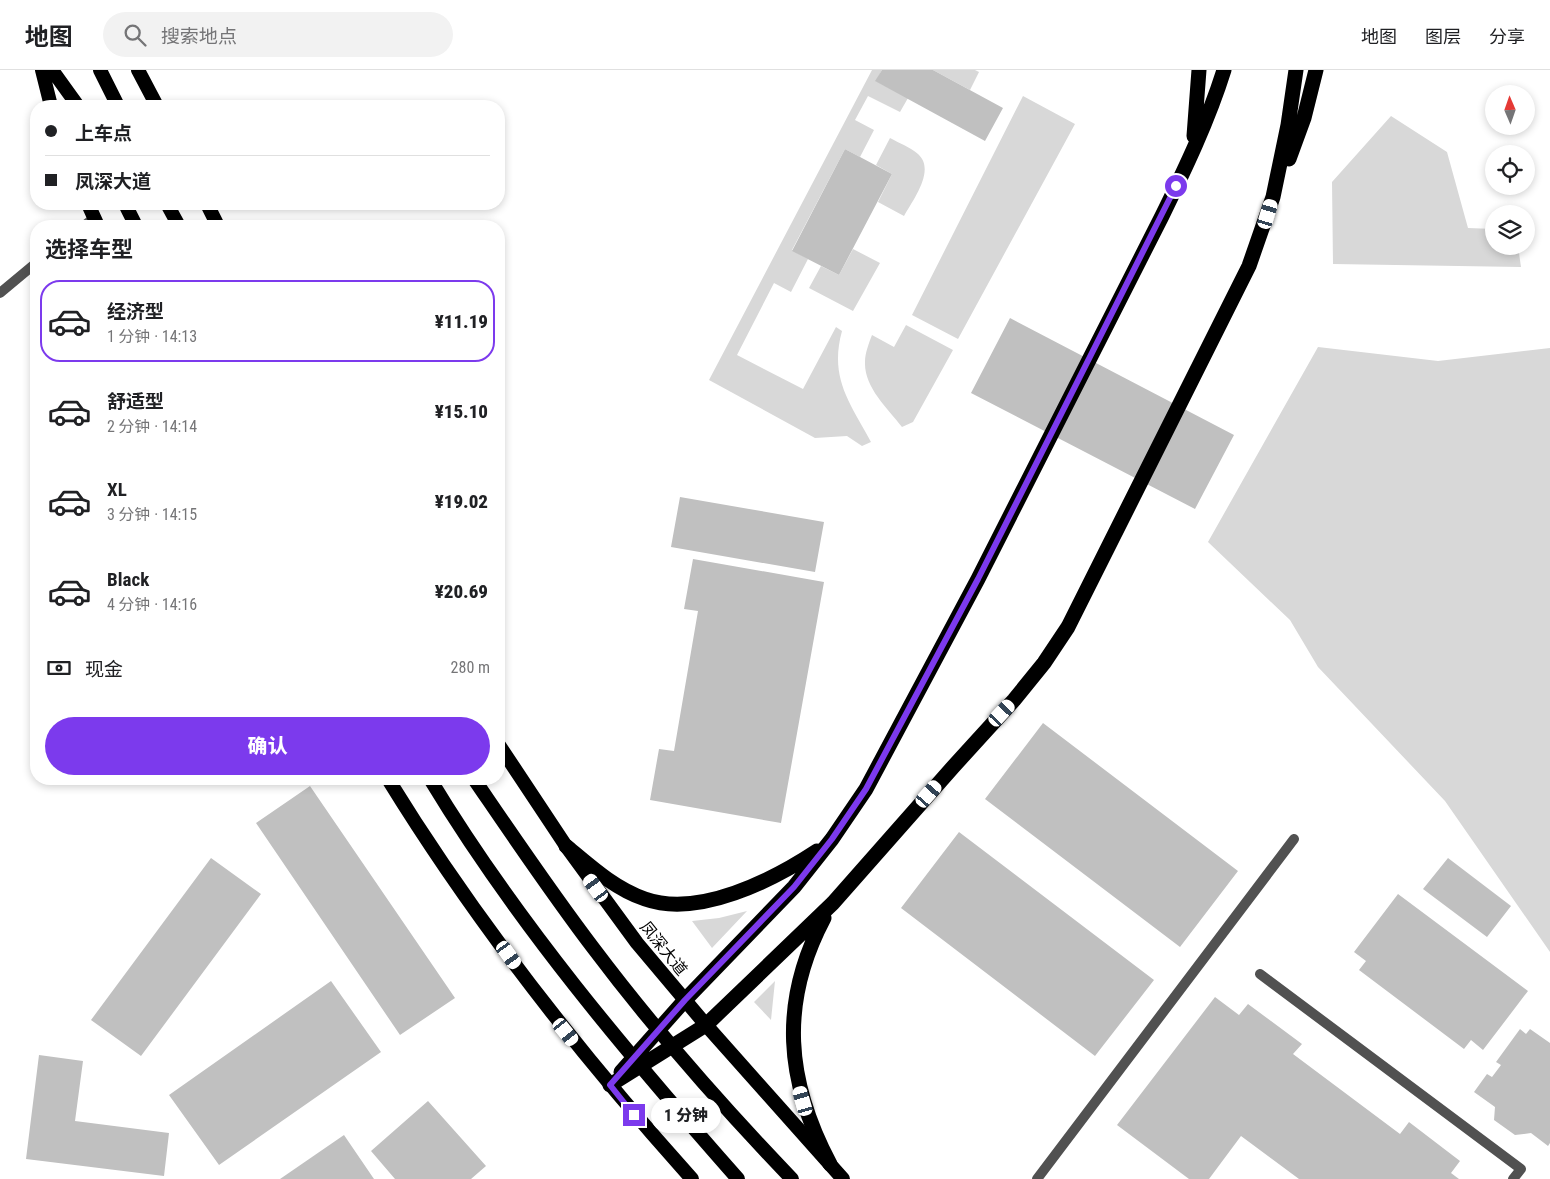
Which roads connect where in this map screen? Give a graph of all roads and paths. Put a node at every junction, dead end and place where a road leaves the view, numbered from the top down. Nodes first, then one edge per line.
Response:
1 (42, 70) edge
2 (52, 70) edge
3 (100, 70) edge
4 (138, 70) edge
5 (1199, 70) edge
6 (1224, 70) edge
7 (1296, 70) edge
8 (1316, 70) edge
9 (50, 100) edge
10 (74, 100) edge
11 (115, 100) edge
12 (154, 100) edge
13 (1191, 156) junction
14 (1273, 197) junction
15 (30, 268) edge
16 (0, 293) edge
17 (505, 754) edge
18 (392, 785) edge
19 (434, 785) edge
20 (478, 785) edge
21 (832, 839) junction
22 (1294, 839) dead end
23 (566, 846) junction
24 (833, 903) junction
25 (1260, 974) dead end
26 (685, 1000) junction
27 (706, 1025) junction
28 (610, 1085) junction
29 (830, 1164) junction
30 (692, 1179) edge
31 (738, 1179) edge
32 (792, 1179) edge
33 (843, 1179) edge
34 (1037, 1179) edge
35 (1513, 1179) edge

1 - 9 highway
2 - 10 highway
3 - 11 highway
4 - 12 highway
5 - 13 highway
6 - 13 highway
7 - 14 highway
8 - 14 highway
13 - 21 highway
14 - 24 highway
15 - 16 street
17 - 23 highway, 凤深大道
18 - 28 highway
19 - 31 highway
20 - 32 highway
21 - 23 highway
21 - 26 highway
22 - 34 street
23 - 26 highway, 凤深大道
24 - 27 highway
24 - 29 highway
25 - 35 street
26 - 27 highway, 凤深大道
26 - 28 highway
27 - 28 highway
27 - 29 highway, 凤深大道
28 - 30 highway
29 - 33 highway, 凤深大道

